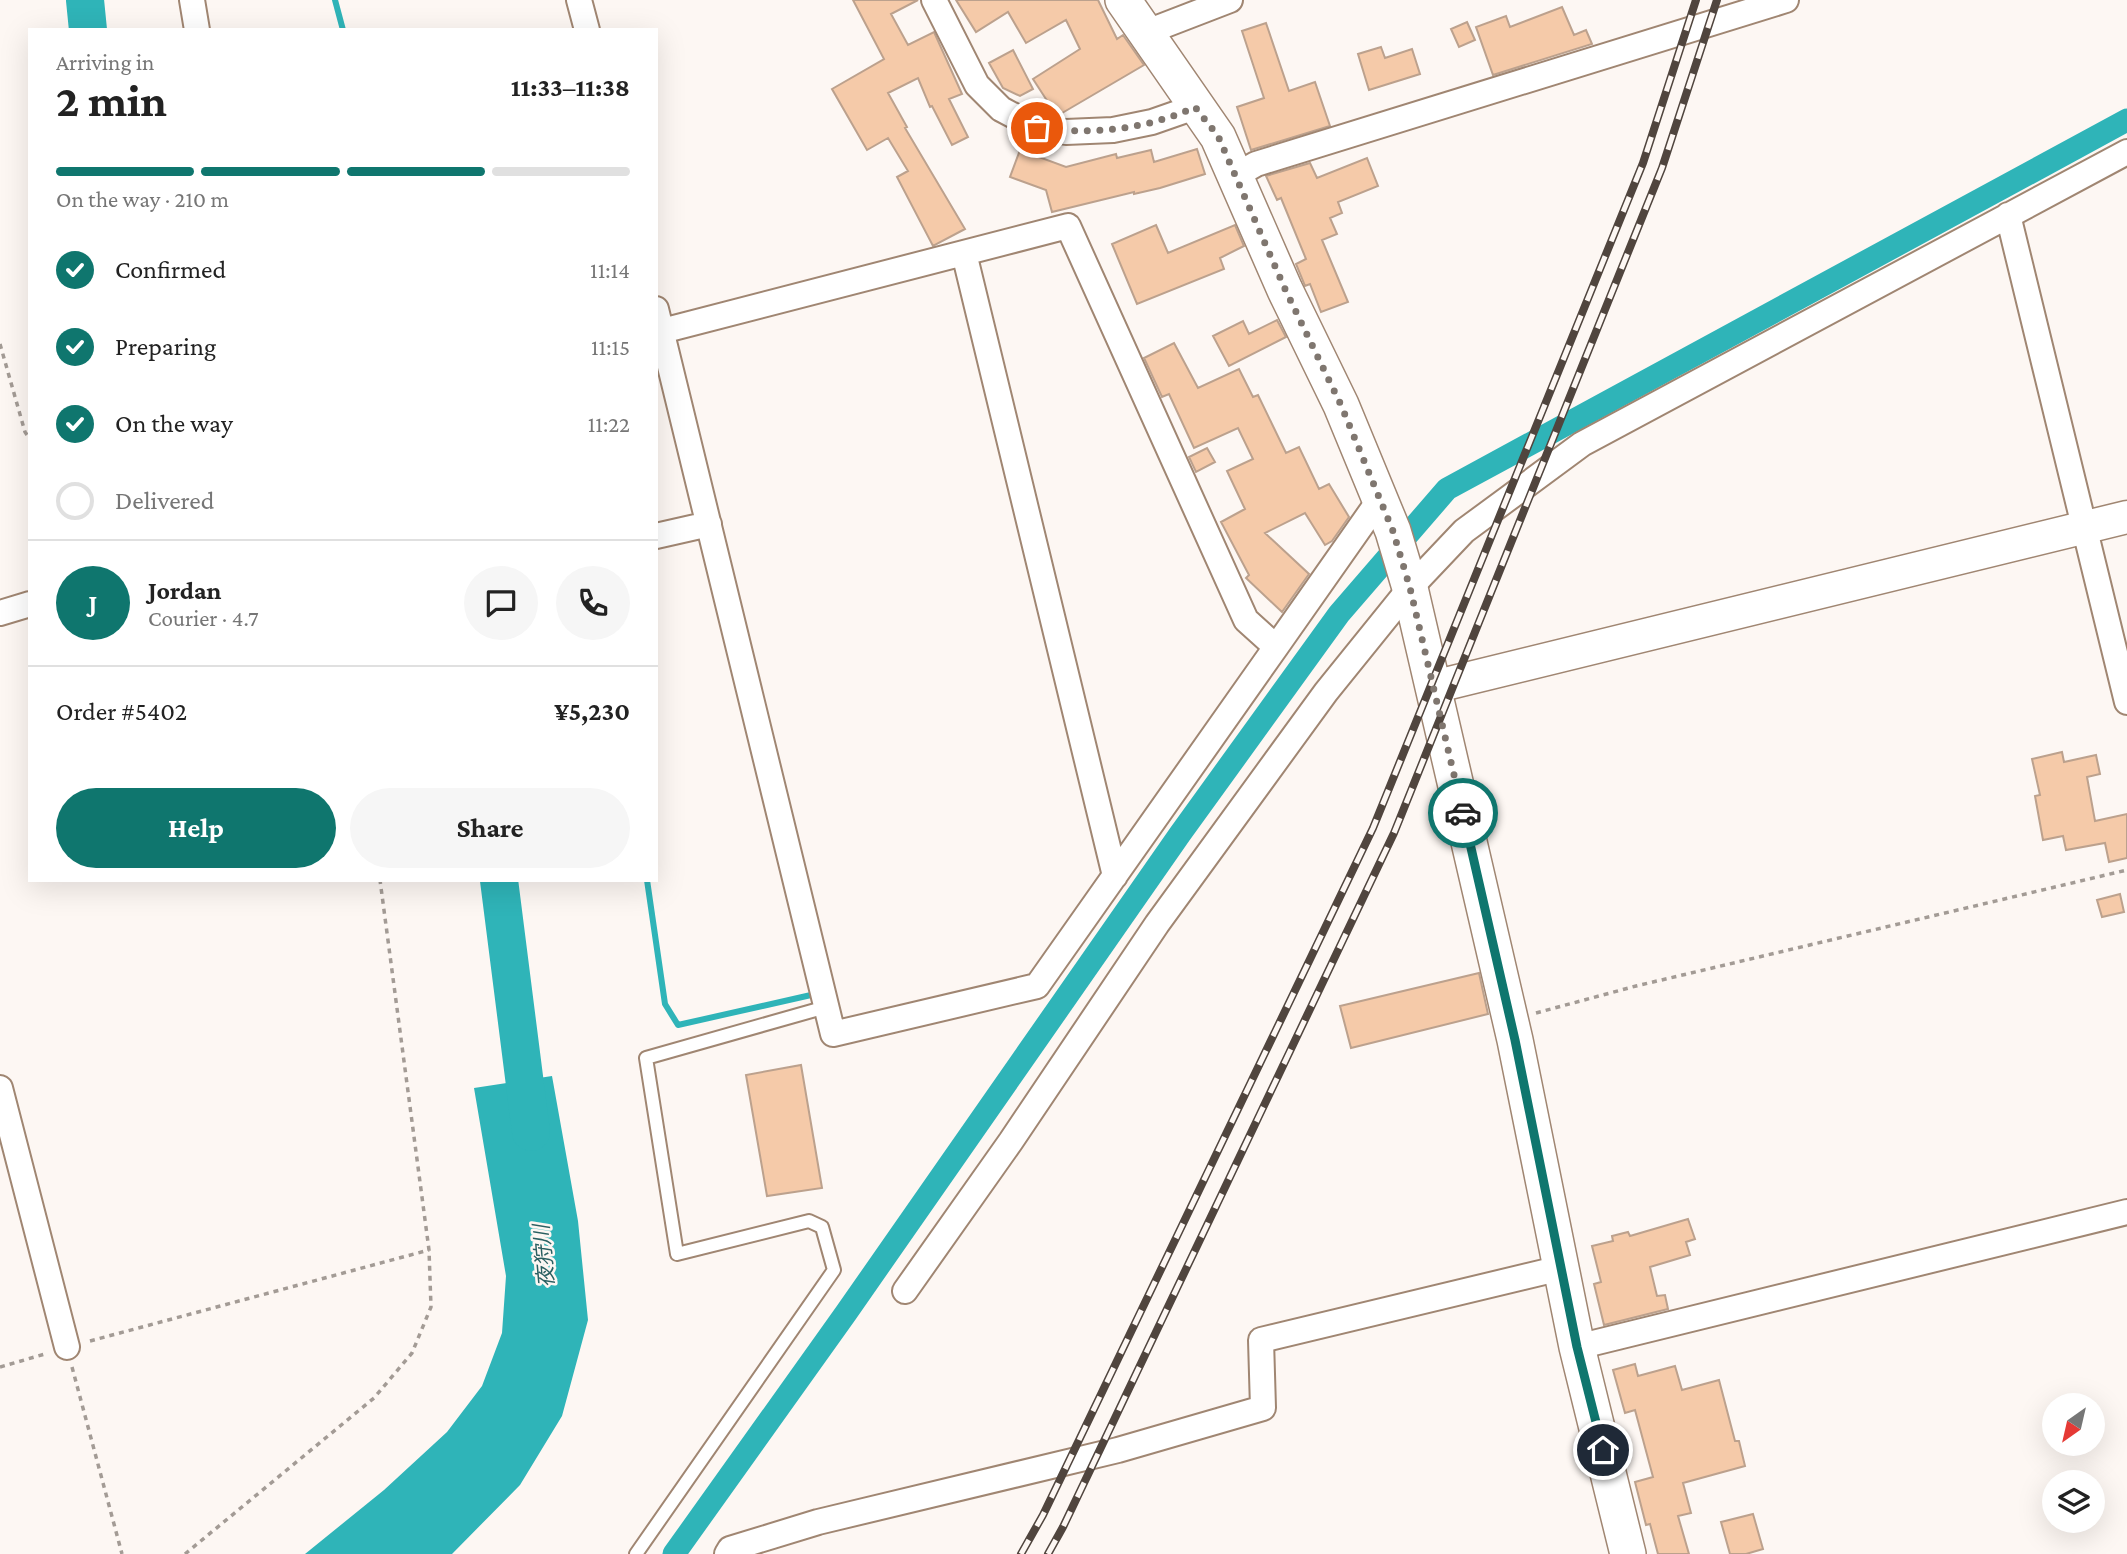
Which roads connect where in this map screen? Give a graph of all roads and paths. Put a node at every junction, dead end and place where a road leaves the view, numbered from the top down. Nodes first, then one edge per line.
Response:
1 (192, 0) edge
2 (579, 0) edge
3 (934, 0) edge
4 (1123, 0) edge
5 (1230, 0) edge
6 (1786, 0) edge
7 (197, 28) edge
8 (586, 28) edge
9 (1147, 32) junction
10 (1195, 107) junction
11 (2127, 152) edge
12 (1234, 176) junction
13 (2008, 215) junction
14 (964, 253) junction
15 (659, 320) edge
16 (0, 344) edge
17 (28, 436) edge
18 (1380, 499) junction
19 (2127, 517) edge
20 (709, 524) junction
21 (2084, 527) junction
22 (658, 536) edge
23 (1410, 588) junction
24 (28, 605) edge
25 (0, 613) edge
26 (1276, 647) junction
27 (1433, 687) junction
28 (2127, 702) edge
29 (2127, 870) edge
30 (1115, 876) junction
31 (380, 882) edge
32 (826, 1007) junction
33 (1511, 1020) junction
34 (0, 1088) edge
35 (2127, 1212) edge
36 (429, 1250) junction
37 (1561, 1268) junction
38 (905, 1291) dead end
39 (67, 1347) junction
40 (1577, 1347) junction
41 (0, 1367) edge
42 (122, 1554) edge
43 (185, 1554) edge
44 (636, 1554) edge
45 (727, 1554) edge
46 (1628, 1554) edge

1 - 7 street
2 - 8 street
3 - 10 street
4 - 9 main road
5 - 9 street
6 - 12 street
9 - 10 main road
10 - 12 main road
11 - 13 street
12 - 18 main road
13 - 21 street
13 - 23 street
14 - 15 street
14 - 26 street
14 - 30 street
15 - 20 street
16 - 17 path
18 - 23 main road
18 - 26 street
19 - 21 street
20 - 22 street
20 - 32 street
21 - 27 street
21 - 28 street
23 - 27 main road
23 - 38 street
24 - 25 street
26 - 30 street
27 - 33 main road
29 - 33 path
30 - 32 street
31 - 36 path
32 - 44 lane
33 - 37 main road
34 - 39 street
35 - 40 street
36 - 39 path
36 - 43 path
37 - 40 main road
37 - 45 street
39 - 41 path
39 - 42 path
40 - 46 main road

